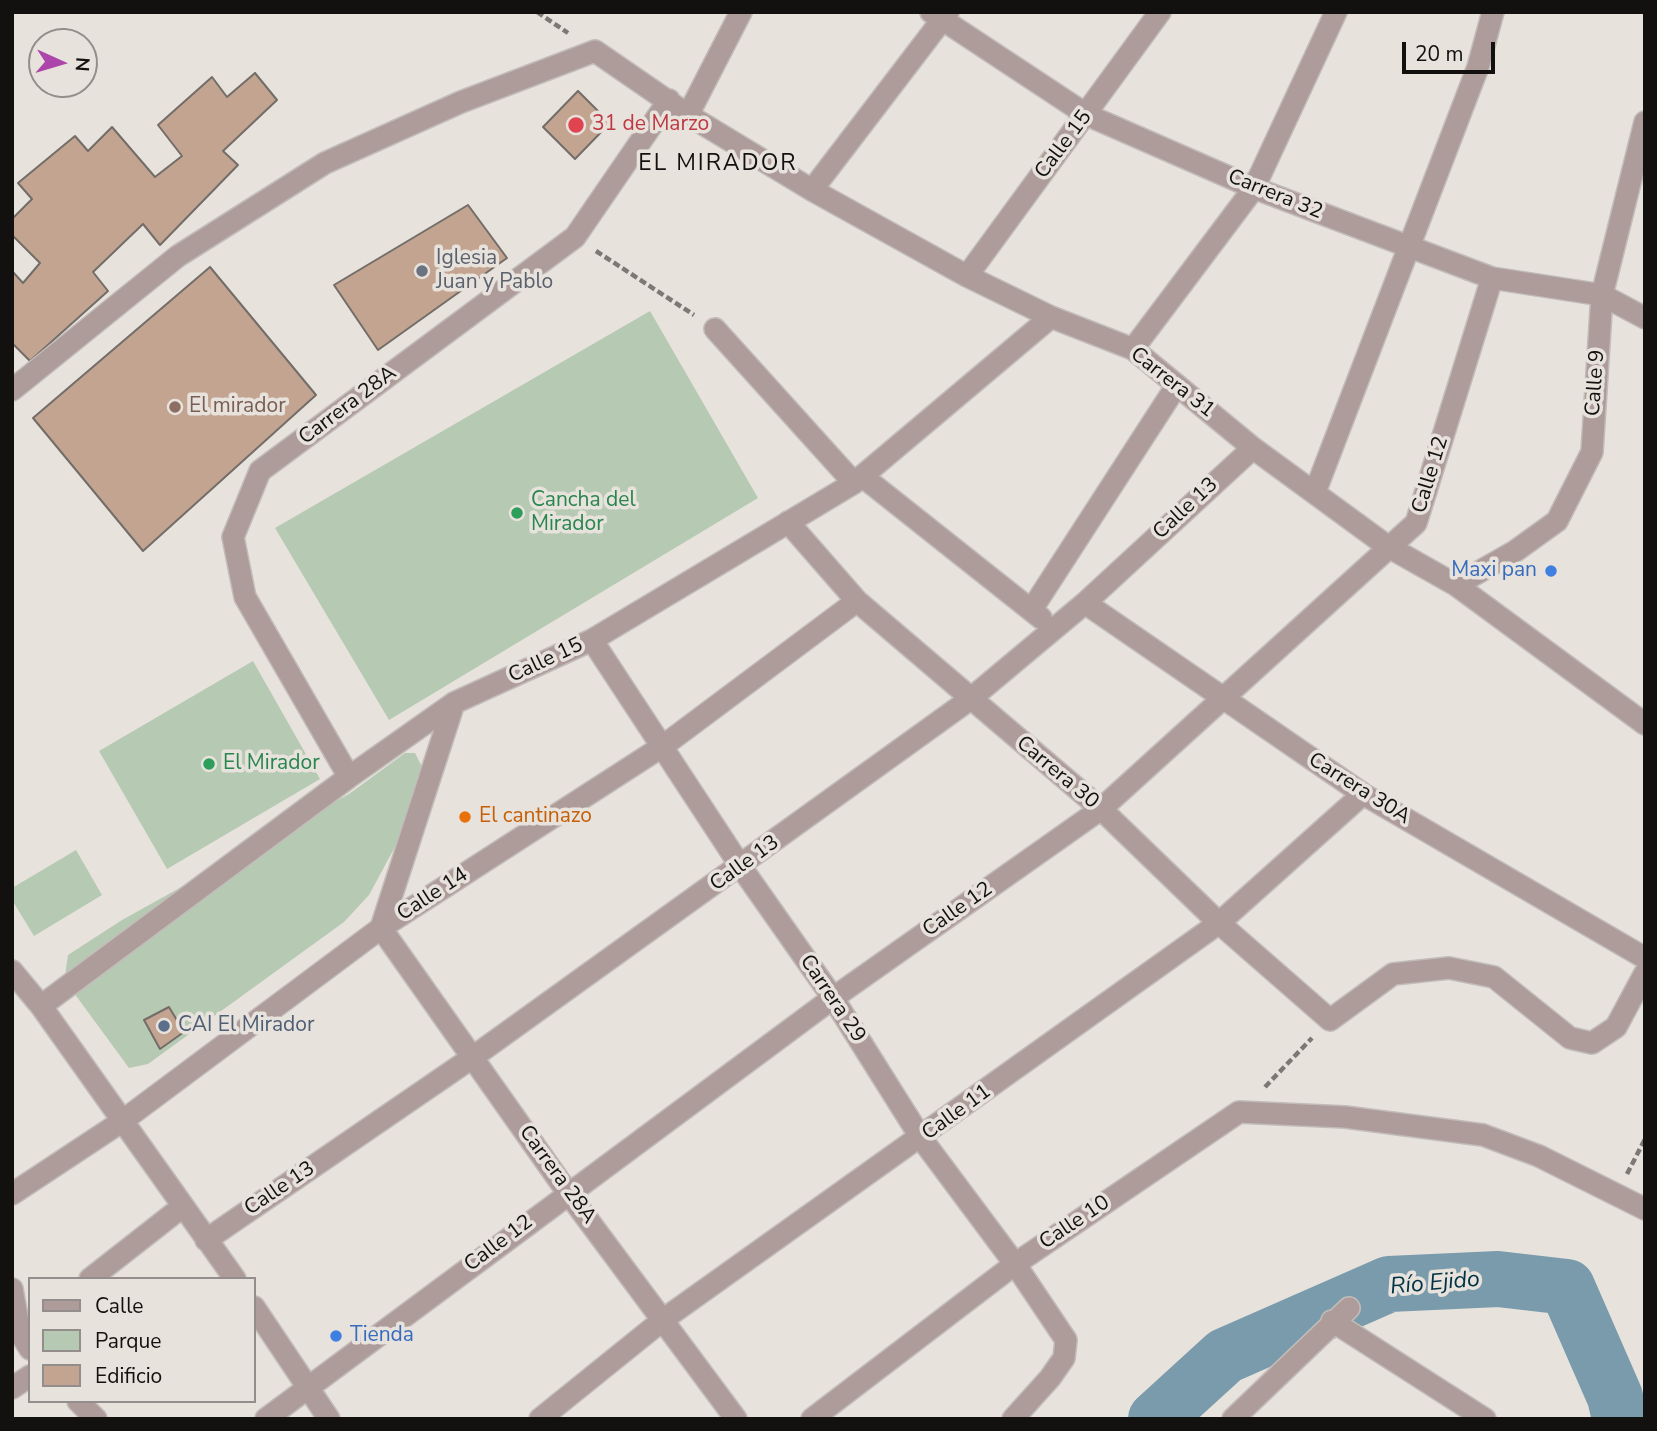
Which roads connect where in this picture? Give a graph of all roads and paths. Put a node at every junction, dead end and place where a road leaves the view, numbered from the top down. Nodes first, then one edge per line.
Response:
1 (741, 12) edge
2 (1160, 12) edge
3 (1336, 12) edge
4 (1493, 12) edge
5 (941, 15) edge
6 (669, 100) junction
7 (688, 115) junction
8 (1087, 115) junction
9 (1645, 122) edge
10 (1254, 188) junction
11 (812, 190) junction
12 (575, 237) junction
13 (1409, 248) junction
14 (967, 276) junction
15 (1492, 278) junction
16 (1602, 295) junction
17 (1051, 317) junction
18 (1645, 318) edge
19 (715, 329) joint
20 (1133, 349) junction
21 (1177, 385) junction
22 (12, 390) edge
23 (1253, 448) junction
24 (858, 480) junction
25 (1315, 492) junction
26 (788, 522) junction
27 (1387, 546) junction
28 (1456, 585) junction
29 (857, 601) junction
30 (1085, 603) junction
31 (1032, 610) junction
32 (1052, 629) junction
33 (592, 640) junction
34 (1222, 699) junction
35 (969, 700) junction
36 (454, 703) junction
37 (1645, 724) edge
38 (663, 746) junction
39 (349, 776) junction
40 (1363, 794) junction
41 (1101, 809) junction
42 (741, 867) junction
43 (1219, 923) junction
44 (381, 928) junction
45 (1645, 958) edge
46 (12, 971) edge
47 (1645, 973) edge
48 (833, 998) junction
49 (41, 1006) junction
50 (1330, 1020) junction
51 (473, 1057) junction
52 (1240, 1112) junction
53 (121, 1122) junction
54 (922, 1138) junction
55 (1645, 1139) edge
56 (568, 1193) junction
57 (12, 1194) edge
58 (1618, 1194) junction
59 (182, 1207) junction
60 (1645, 1209) edge
61 (206, 1240) junction
62 (1015, 1264) junction
63 (93, 1277) edge
64 (233, 1277) edge
65 (12, 1289) edge
66 (1349, 1308) dead end
67 (256, 1310) edge
68 (664, 1319) junction
69 (1332, 1321) junction
70 (27, 1336) edge
71 (28, 1377) edge
72 (12, 1388) edge
73 (306, 1388) junction
74 (266, 1419) edge
75 (329, 1419) edge
76 (540, 1419) edge
77 (736, 1419) edge
78 (812, 1419) edge
79 (1013, 1419) edge
80 (1233, 1419) edge
81 (1485, 1419) edge

1 - 7 street
2 - 8 street, Calle 15
3 - 10 street
4 - 13 street
5 - 8 street, Carrera 32
5 - 11 street
6 - 7 street, Carrera 31
6 - 12 street, Carrera 28A
6 - 22 street, Carrera 31
7 - 11 street, Carrera 31
8 - 10 street, Carrera 32
8 - 14 street, Calle 15
9 - 16 street, Calle 9
10 - 13 street, Carrera 32
10 - 20 street
11 - 14 street, Carrera 31
12 - 19 path
12 - 39 street, Carrera 28A
13 - 15 street, Carrera 32
13 - 25 street
14 - 17 street, Carrera 31
15 - 16 street, Carrera 32
15 - 27 street, Calle 12
16 - 18 street, Carrera 32
16 - 28 street, Calle 9
17 - 20 street, Carrera 31
17 - 24 street, Calle 15
19 - 24 street
20 - 21 street, Carrera 31
21 - 23 street, Carrera 31
21 - 31 street
23 - 25 street, Carrera 31
23 - 30 street, Calle 13
24 - 26 street, Calle 15
24 - 31 street
25 - 27 street, Carrera 31
26 - 29 street, Carrera 30
26 - 33 street, Calle 15
27 - 28 street, Carrera 31
27 - 34 street, Calle 12
28 - 37 street, Carrera 31
29 - 35 street, Carrera 30
29 - 38 street, Calle 14
30 - 32 street, Calle 13
30 - 34 street, Carrera 30A
31 - 32 street
32 - 35 street, Calle 13
33 - 36 street, Calle 15
33 - 38 street, Carrera 29
34 - 40 street, Carrera 30A
34 - 41 street, Calle 12
35 - 41 street, Carrera 30
35 - 42 street, Calle 13
36 - 39 street, Calle 15
36 - 44 street
38 - 42 street, Carrera 29
38 - 44 street, Calle 14
39 - 49 street, Calle 15
40 - 43 street, Calle 11
40 - 45 street, Carrera 30A
41 - 43 street, Carrera 30
41 - 48 street, Calle 12
42 - 48 street, Carrera 29
42 - 51 street, Calle 13
43 - 50 street, Carrera 30
43 - 54 street, Calle 11
44 - 51 street, Carrera 28A
44 - 53 street, Calle 14
46 - 49 street
47 - 50 street
48 - 54 street, Carrera 29
48 - 56 street, Calle 12
49 - 53 street
50 - 52 path
51 - 56 street, Carrera 28A
51 - 61 street, Calle 13
52 - 58 street
52 - 62 street, Calle 10
53 - 57 street, Calle 14
53 - 59 street
54 - 62 street, Carrera 29
54 - 68 street, Calle 11
55 - 58 path
56 - 68 street, Carrera 28A
56 - 73 street, Calle 12
58 - 60 street
59 - 61 street
59 - 63 street
61 - 64 street
62 - 78 street, Calle 10
62 - 79 street, Carrera 29
65 - 70 street
66 - 69 street
67 - 73 street
68 - 76 street, Calle 11
68 - 77 street, Carrera 28A
69 - 80 street
69 - 81 street
71 - 72 street
73 - 74 street, Calle 12
73 - 75 street

